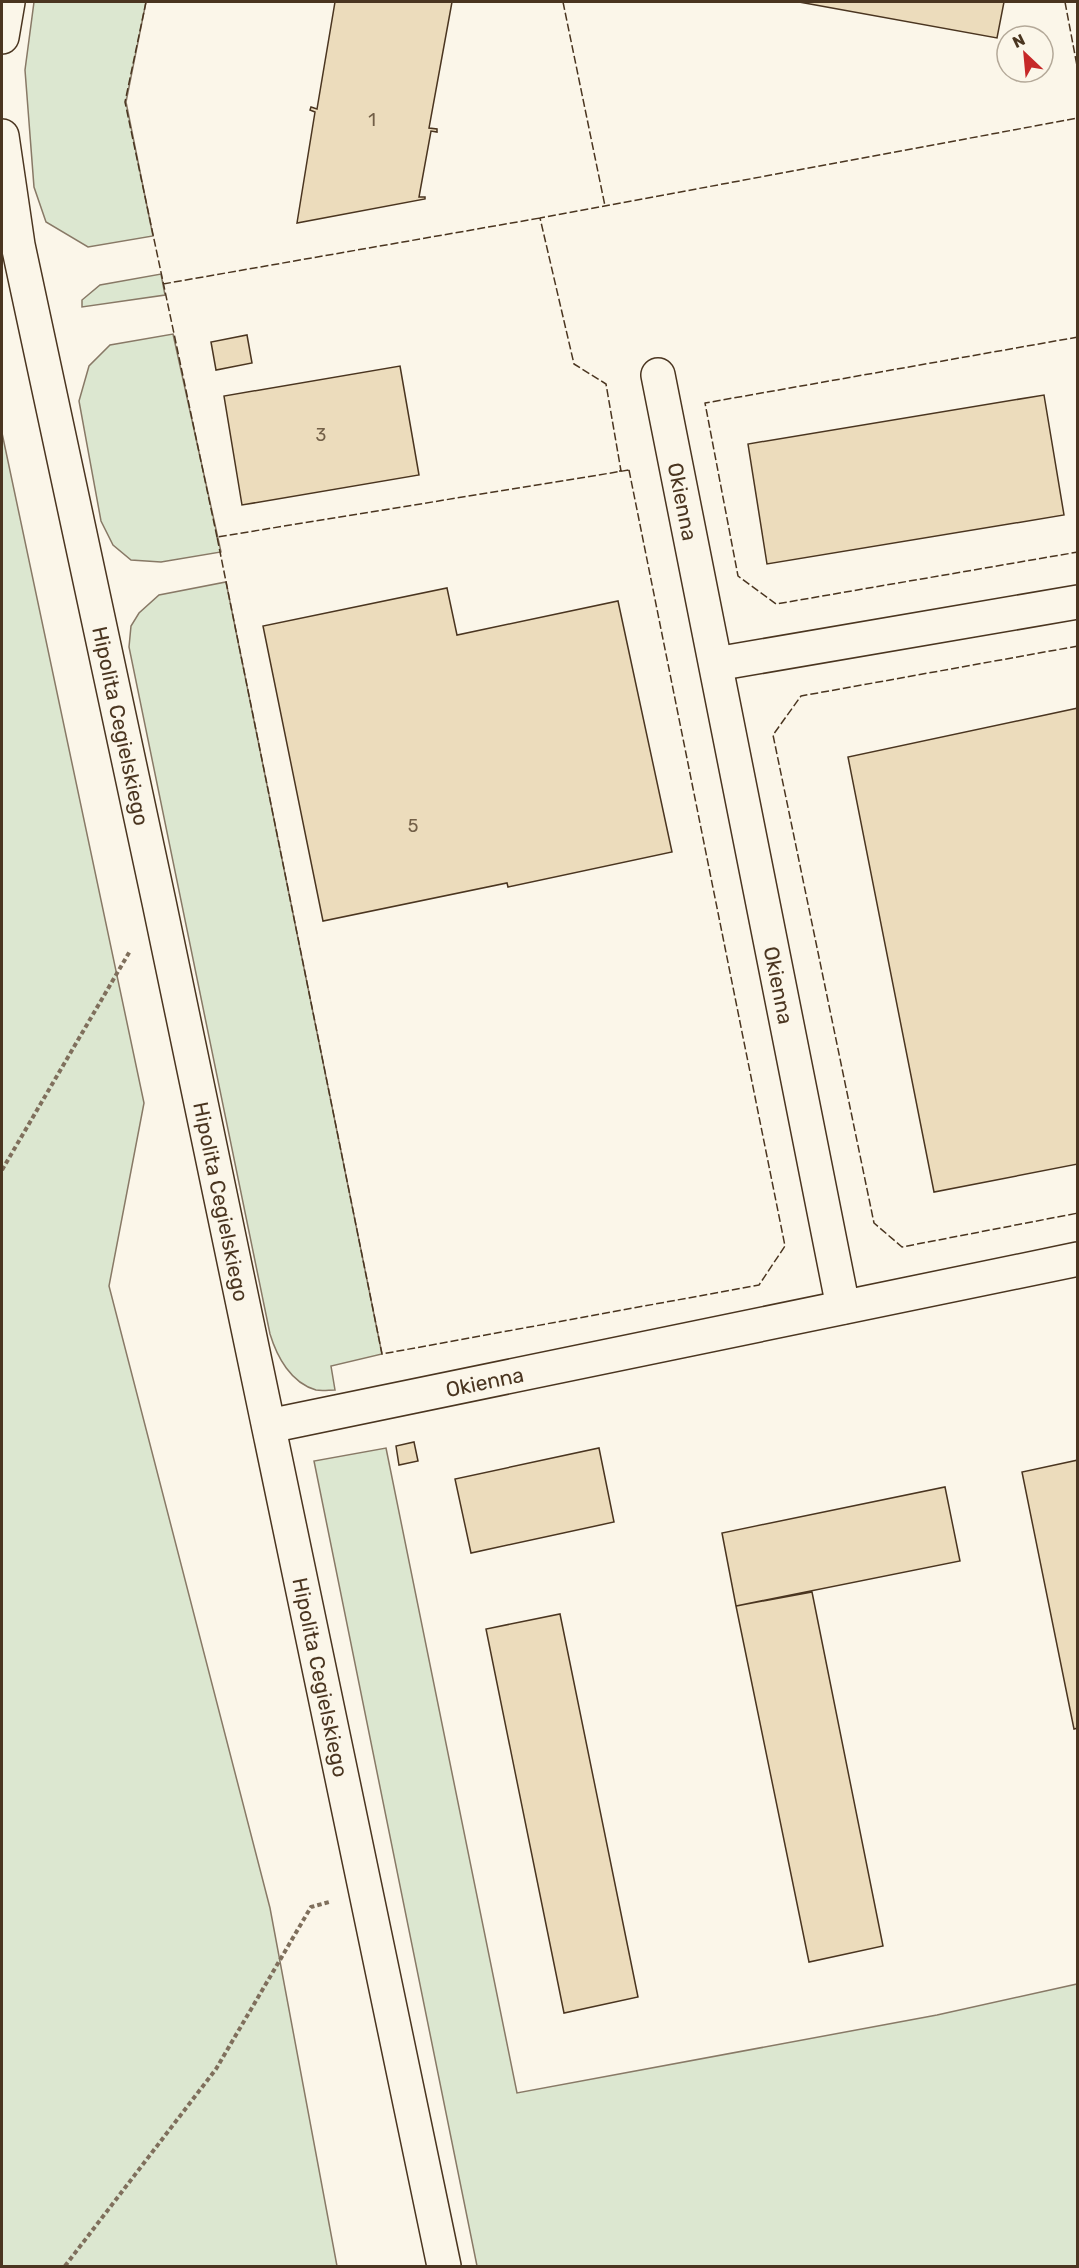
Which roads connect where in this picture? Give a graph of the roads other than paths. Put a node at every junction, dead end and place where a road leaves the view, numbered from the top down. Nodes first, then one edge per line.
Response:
1 (8, 2) edge
2 (2, 37) edge
3 (2, 136) edge
4 (658, 375) dead end
5 (1077, 602) edge
6 (716, 664) junction
7 (1077, 1259) edge
8 (843, 1308) junction
9 (269, 1426) junction
10 (444, 2266) edge

1 - 2 street
3 - 9 street, Hipolita Cegielskiego
4 - 6 street, Okienna
5 - 6 street
6 - 8 street, Okienna
7 - 8 street, Okienna
8 - 9 street, Okienna
9 - 10 street, Hipolita Cegielskiego

